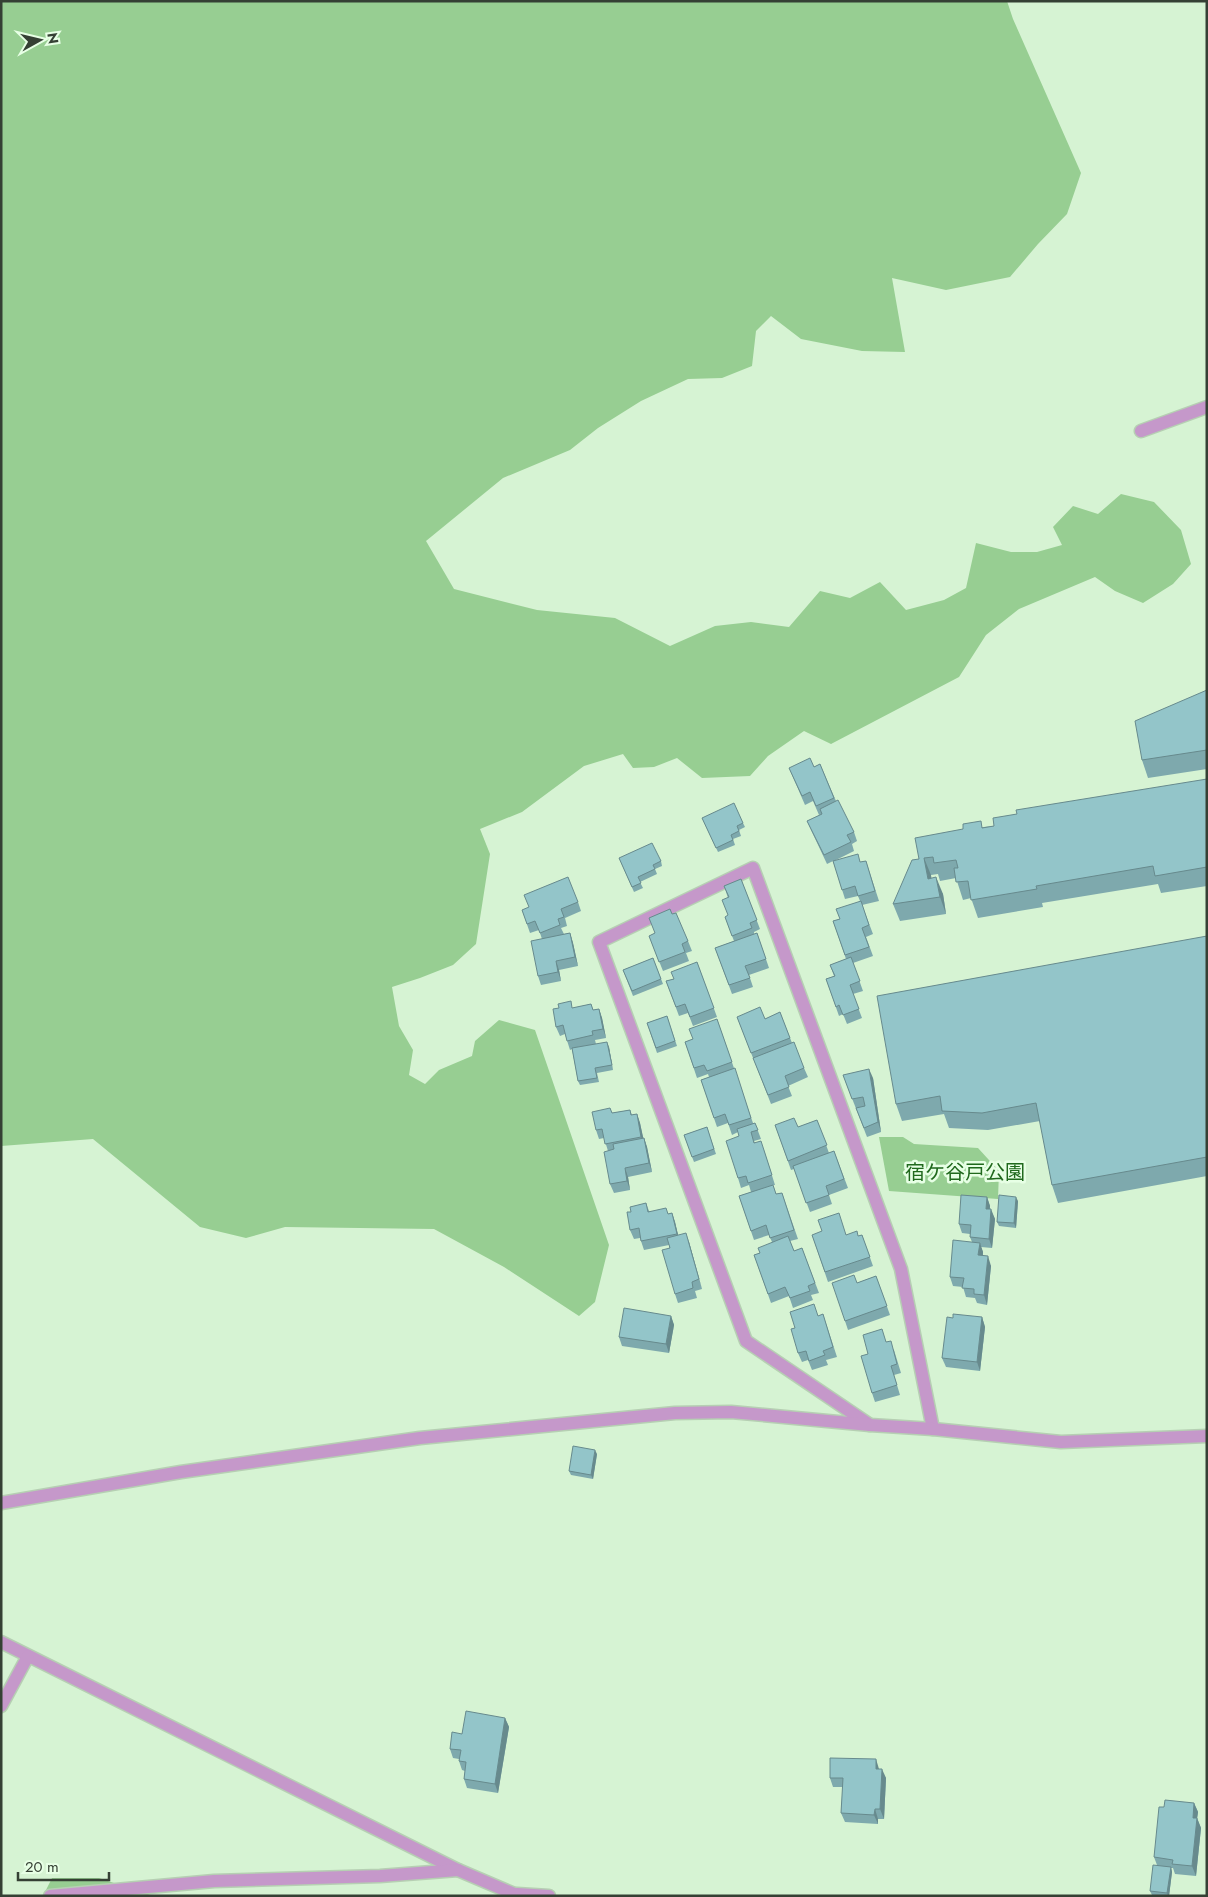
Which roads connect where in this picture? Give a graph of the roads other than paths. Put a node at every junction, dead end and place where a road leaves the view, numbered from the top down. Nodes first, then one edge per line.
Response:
1 (1207, 407) edge
2 (1141, 431) dead end
3 (870, 1425) junction
4 (933, 1429) junction
5 (1207, 1436) edge
6 (1, 1503) edge
7 (1, 1642) edge
8 (28, 1656) junction
9 (1, 1706) edge
10 (458, 1870) junction
11 (518, 1895) edge
12 (50, 1896) edge
13 (549, 1896) edge

1 - 2 street
3 - 4 street
3 - 4 street
3 - 6 street
4 - 5 street
7 - 8 street
8 - 9 street
8 - 10 street
10 - 11 street
10 - 12 street
11 - 13 street

